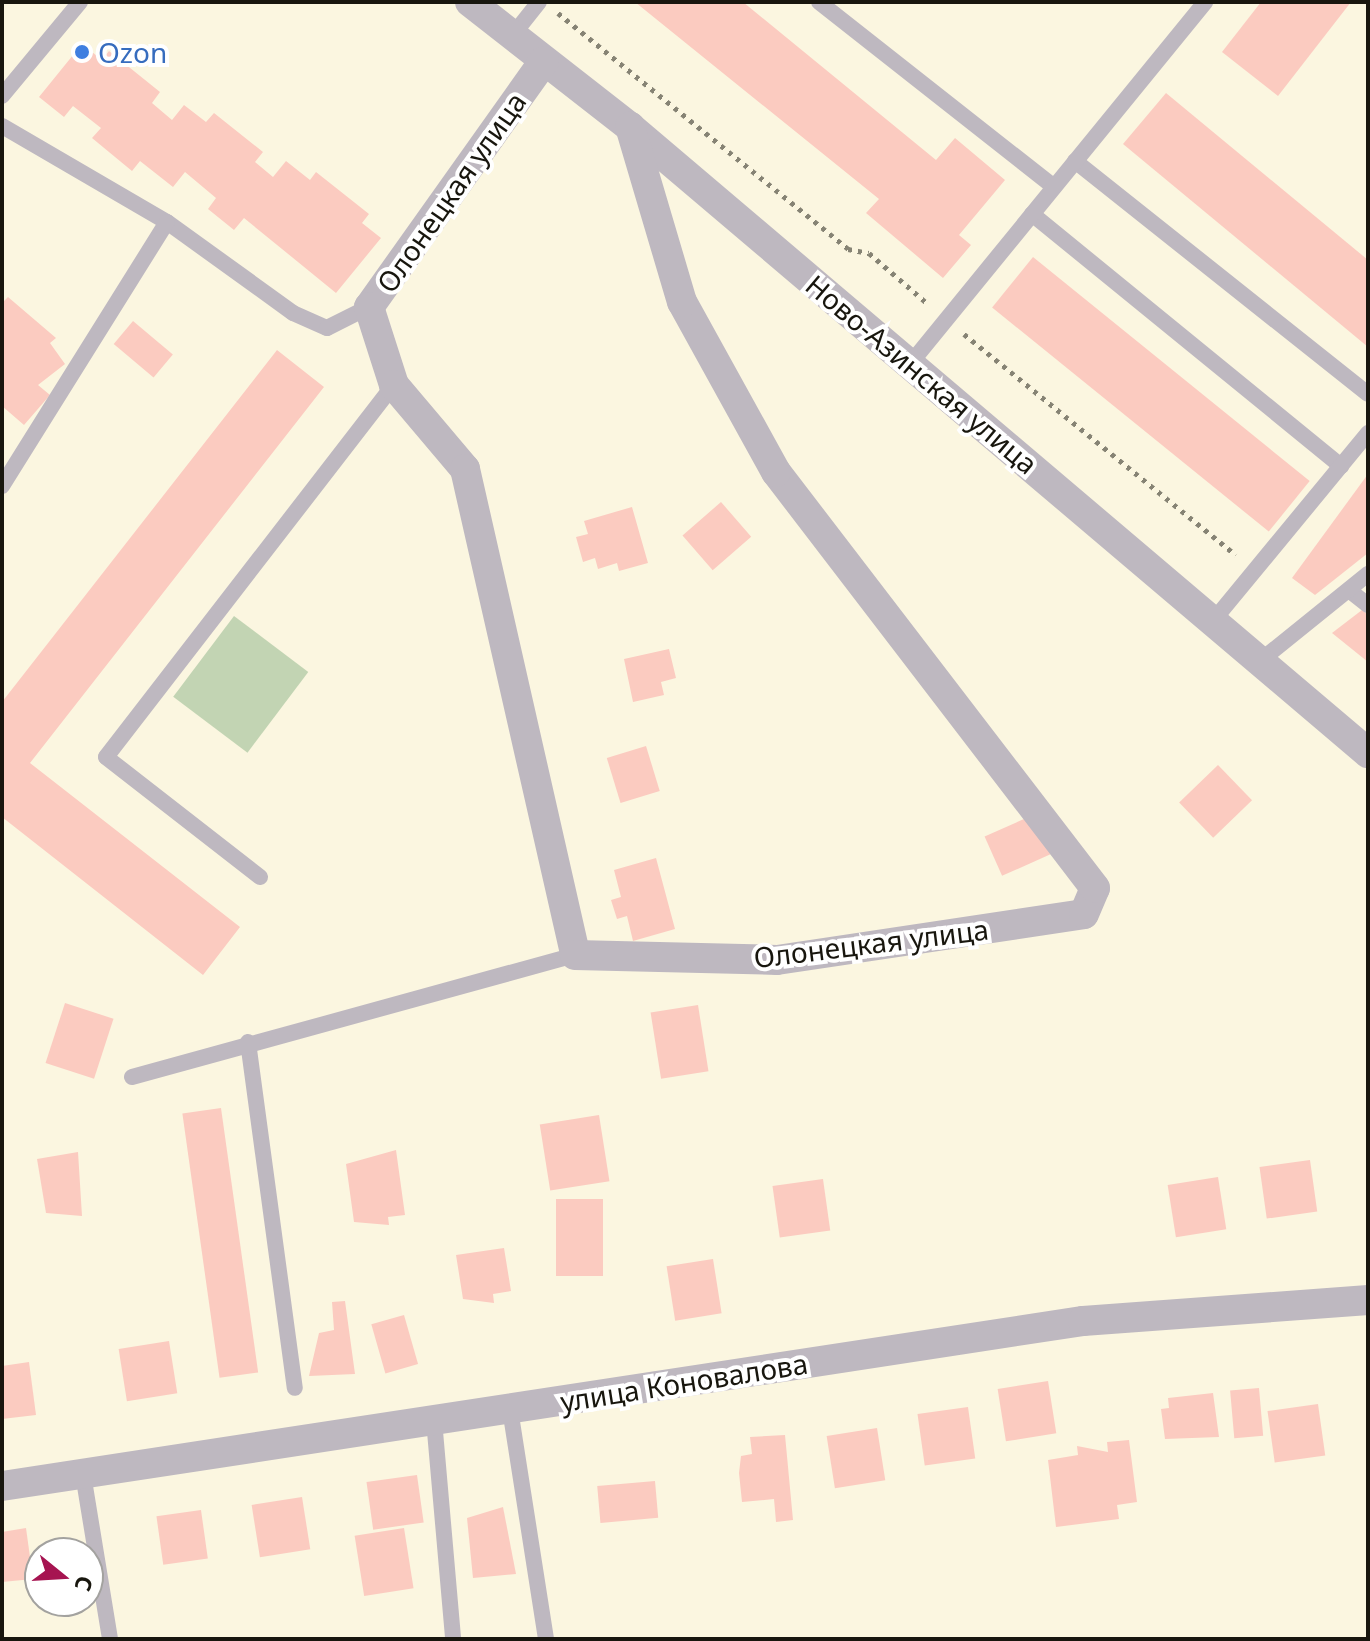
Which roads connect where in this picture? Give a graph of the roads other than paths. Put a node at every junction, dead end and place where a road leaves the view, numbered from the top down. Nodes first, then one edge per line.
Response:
1 (80, 2) edge
2 (470, 2) edge
3 (542, 2) edge
4 (819, 2) edge
5 (1205, 2) edge
6 (512, 36) junction
7 (544, 61) junction
8 (2, 96) edge
9 (2, 126) edge
10 (630, 127) junction
11 (1075, 161) junction
12 (1054, 187) junction
13 (1032, 214) junction
14 (167, 222) junction
15 (369, 307) junction
16 (910, 364) junction
17 (394, 385) junction
18 (1368, 394) edge
19 (1368, 433) edge
20 (1341, 466) junction
21 (2, 486) edge
22 (1368, 574) edge
23 (1350, 591) junction
24 (1368, 605) edge
25 (1213, 621) junction
26 (1260, 661) junction
27 (1368, 753) edge
28 (260, 877) dead end
29 (575, 955) junction
30 (248, 1042) junction
31 (132, 1077) dead end
32 (1368, 1300) edge
33 (295, 1388) dead end
34 (510, 1409) junction
35 (434, 1420) junction
36 (83, 1474) junction
37 (2, 1486) edge
38 (110, 1639) edge
39 (453, 1639) edge
40 (546, 1639) edge

1 - 8 lane
2 - 6 street, Ново-Азинская улица
3 - 6 lane
4 - 12 lane
5 - 11 lane
6 - 7 street, Ново-Азинская улица
7 - 10 street, Ново-Азинская улица
7 - 15 street, Олонецкая улица
9 - 14 lane
10 - 16 street, Ново-Азинская улица
10 - 29 street, Олонецкая улица
11 - 12 lane
11 - 18 lane
12 - 13 lane
13 - 16 lane
13 - 20 lane
14 - 15 lane
14 - 21 lane
15 - 17 street, Олонецкая улица
16 - 25 street, Ново-Азинская улица
17 - 28 lane
17 - 29 street, Олонецкая улица
19 - 20 lane
20 - 25 lane
22 - 23 lane
23 - 24 lane
23 - 26 lane
25 - 26 street, Ново-Азинская улица
26 - 27 street, Ново-Азинская улица
29 - 30 lane
30 - 31 lane
30 - 33 lane
32 - 34 street, улица Коновалова
34 - 35 street, улица Коновалова
34 - 40 lane
35 - 36 street, улица Коновалова
35 - 39 lane
36 - 37 street, улица Коновалова
36 - 38 lane

